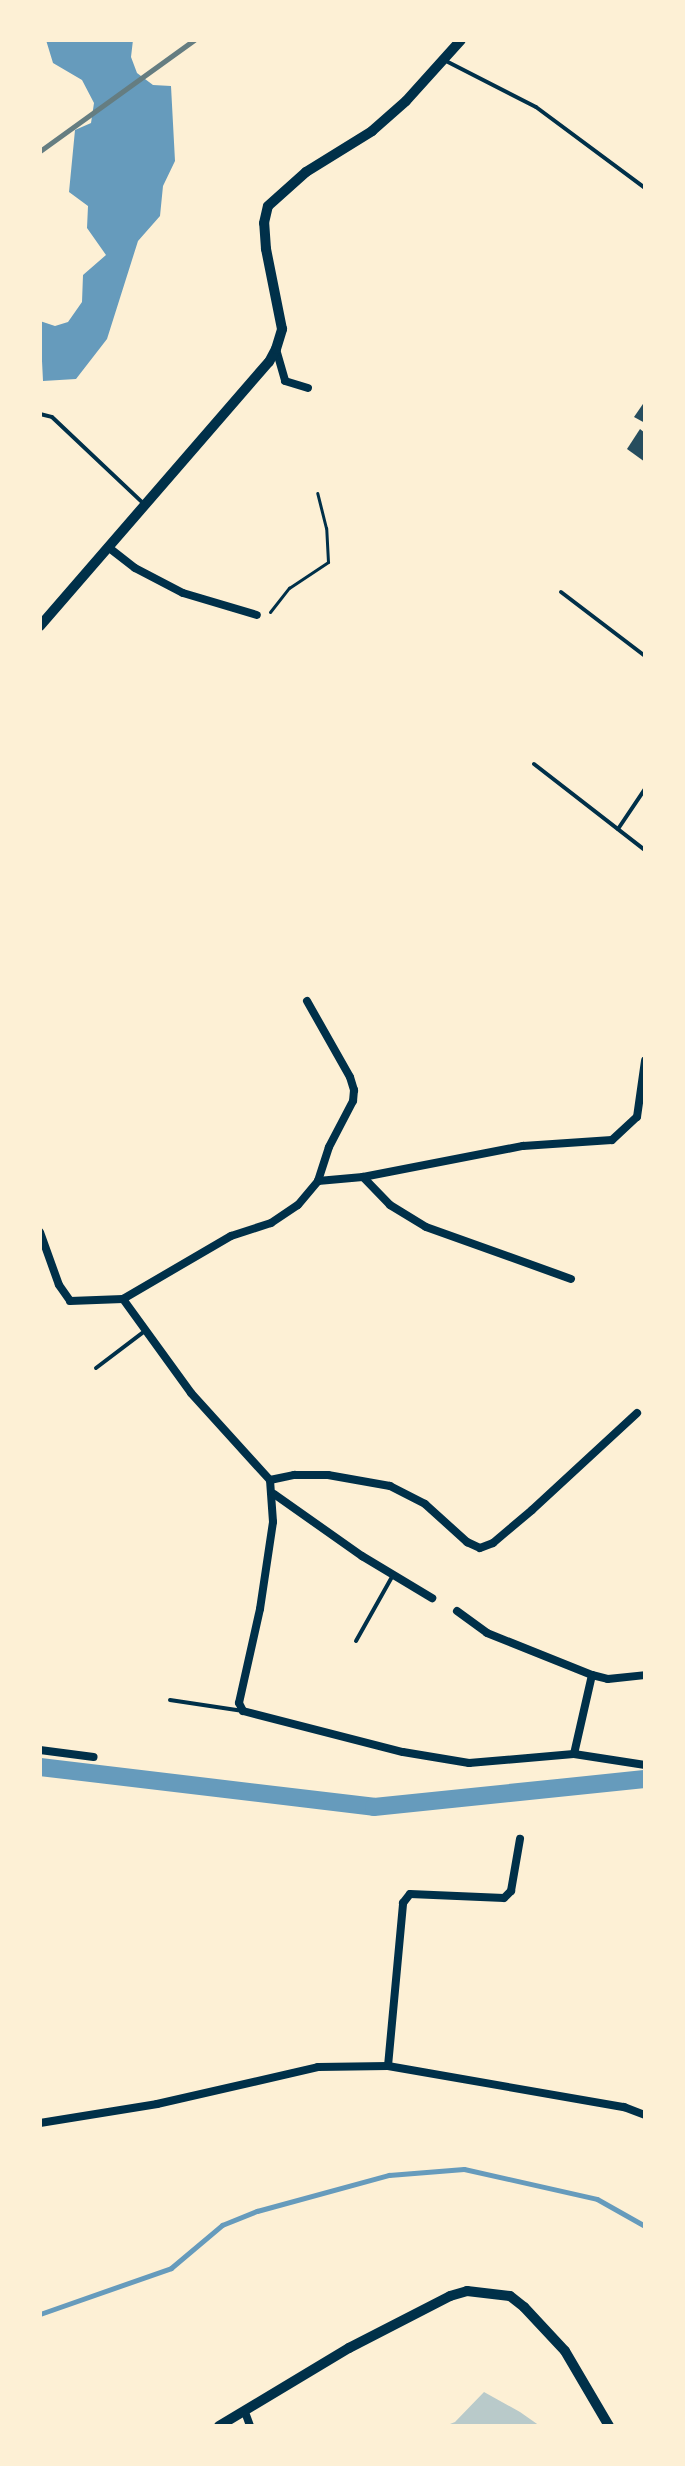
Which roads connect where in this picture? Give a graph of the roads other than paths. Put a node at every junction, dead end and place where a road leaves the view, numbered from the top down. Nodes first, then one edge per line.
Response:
1 (461, 40) edge
2 (446, 61) junction
3 (645, 188) edge
4 (276, 349) junction
5 (308, 388) dead end
6 (40, 414) edge
7 (143, 503) junction
8 (108, 547) junction
9 (561, 592) dead end
10 (257, 615) road end
11 (40, 626) edge
12 (645, 656) edge
13 (534, 764) dead end
14 (645, 789) edge
15 (618, 829) junction
16 (645, 850) edge
17 (307, 1001) dead end
18 (645, 1061) edge
19 (641, 1115) edge
20 (363, 1177) junction
21 (318, 1181) junction
22 (40, 1232) edge
23 (571, 1279) dead end
24 (123, 1299) junction
25 (145, 1331) junction
26 (96, 1368) dead end
27 (637, 1413) dead end
28 (270, 1480) junction
29 (274, 1494) junction
30 (393, 1575) junction
31 (432, 1598) dead end
32 (457, 1611) dead end
33 (356, 1641) dead end
34 (592, 1675) junction
35 (645, 1675) edge
36 (170, 1700) dead end
37 (243, 1711) junction
38 (40, 1750) edge
39 (574, 1754) junction
40 (94, 1757) dead end
41 (645, 1765) edge
42 (520, 1839) dead end
43 (388, 2066) junction
44 (645, 2115) edge
45 (40, 2123) edge
46 (245, 2412) junction
47 (219, 2426) edge
48 (250, 2426) edge
49 (609, 2426) edge

1 - 2 street
2 - 3 lane
2 - 4 street
4 - 5 street
4 - 7 street
6 - 7 lane
7 - 8 street
8 - 10 street
8 - 11 street
9 - 12 lane
13 - 15 lane
14 - 15 lane
15 - 16 lane
17 - 21 street
18 - 19 street
19 - 20 street
20 - 21 street
20 - 23 street
21 - 24 street
22 - 24 street
24 - 25 street
25 - 26 lane
25 - 28 street
27 - 28 street
28 - 29 street
29 - 30 street
29 - 37 street
30 - 31 street
30 - 33 lane
32 - 34 street
34 - 35 street
34 - 39 street
36 - 37 lane
37 - 39 street
38 - 40 street
39 - 41 street
42 - 43 street
43 - 44 street
43 - 45 street
46 - 47 street
46 - 48 street
46 - 49 street

